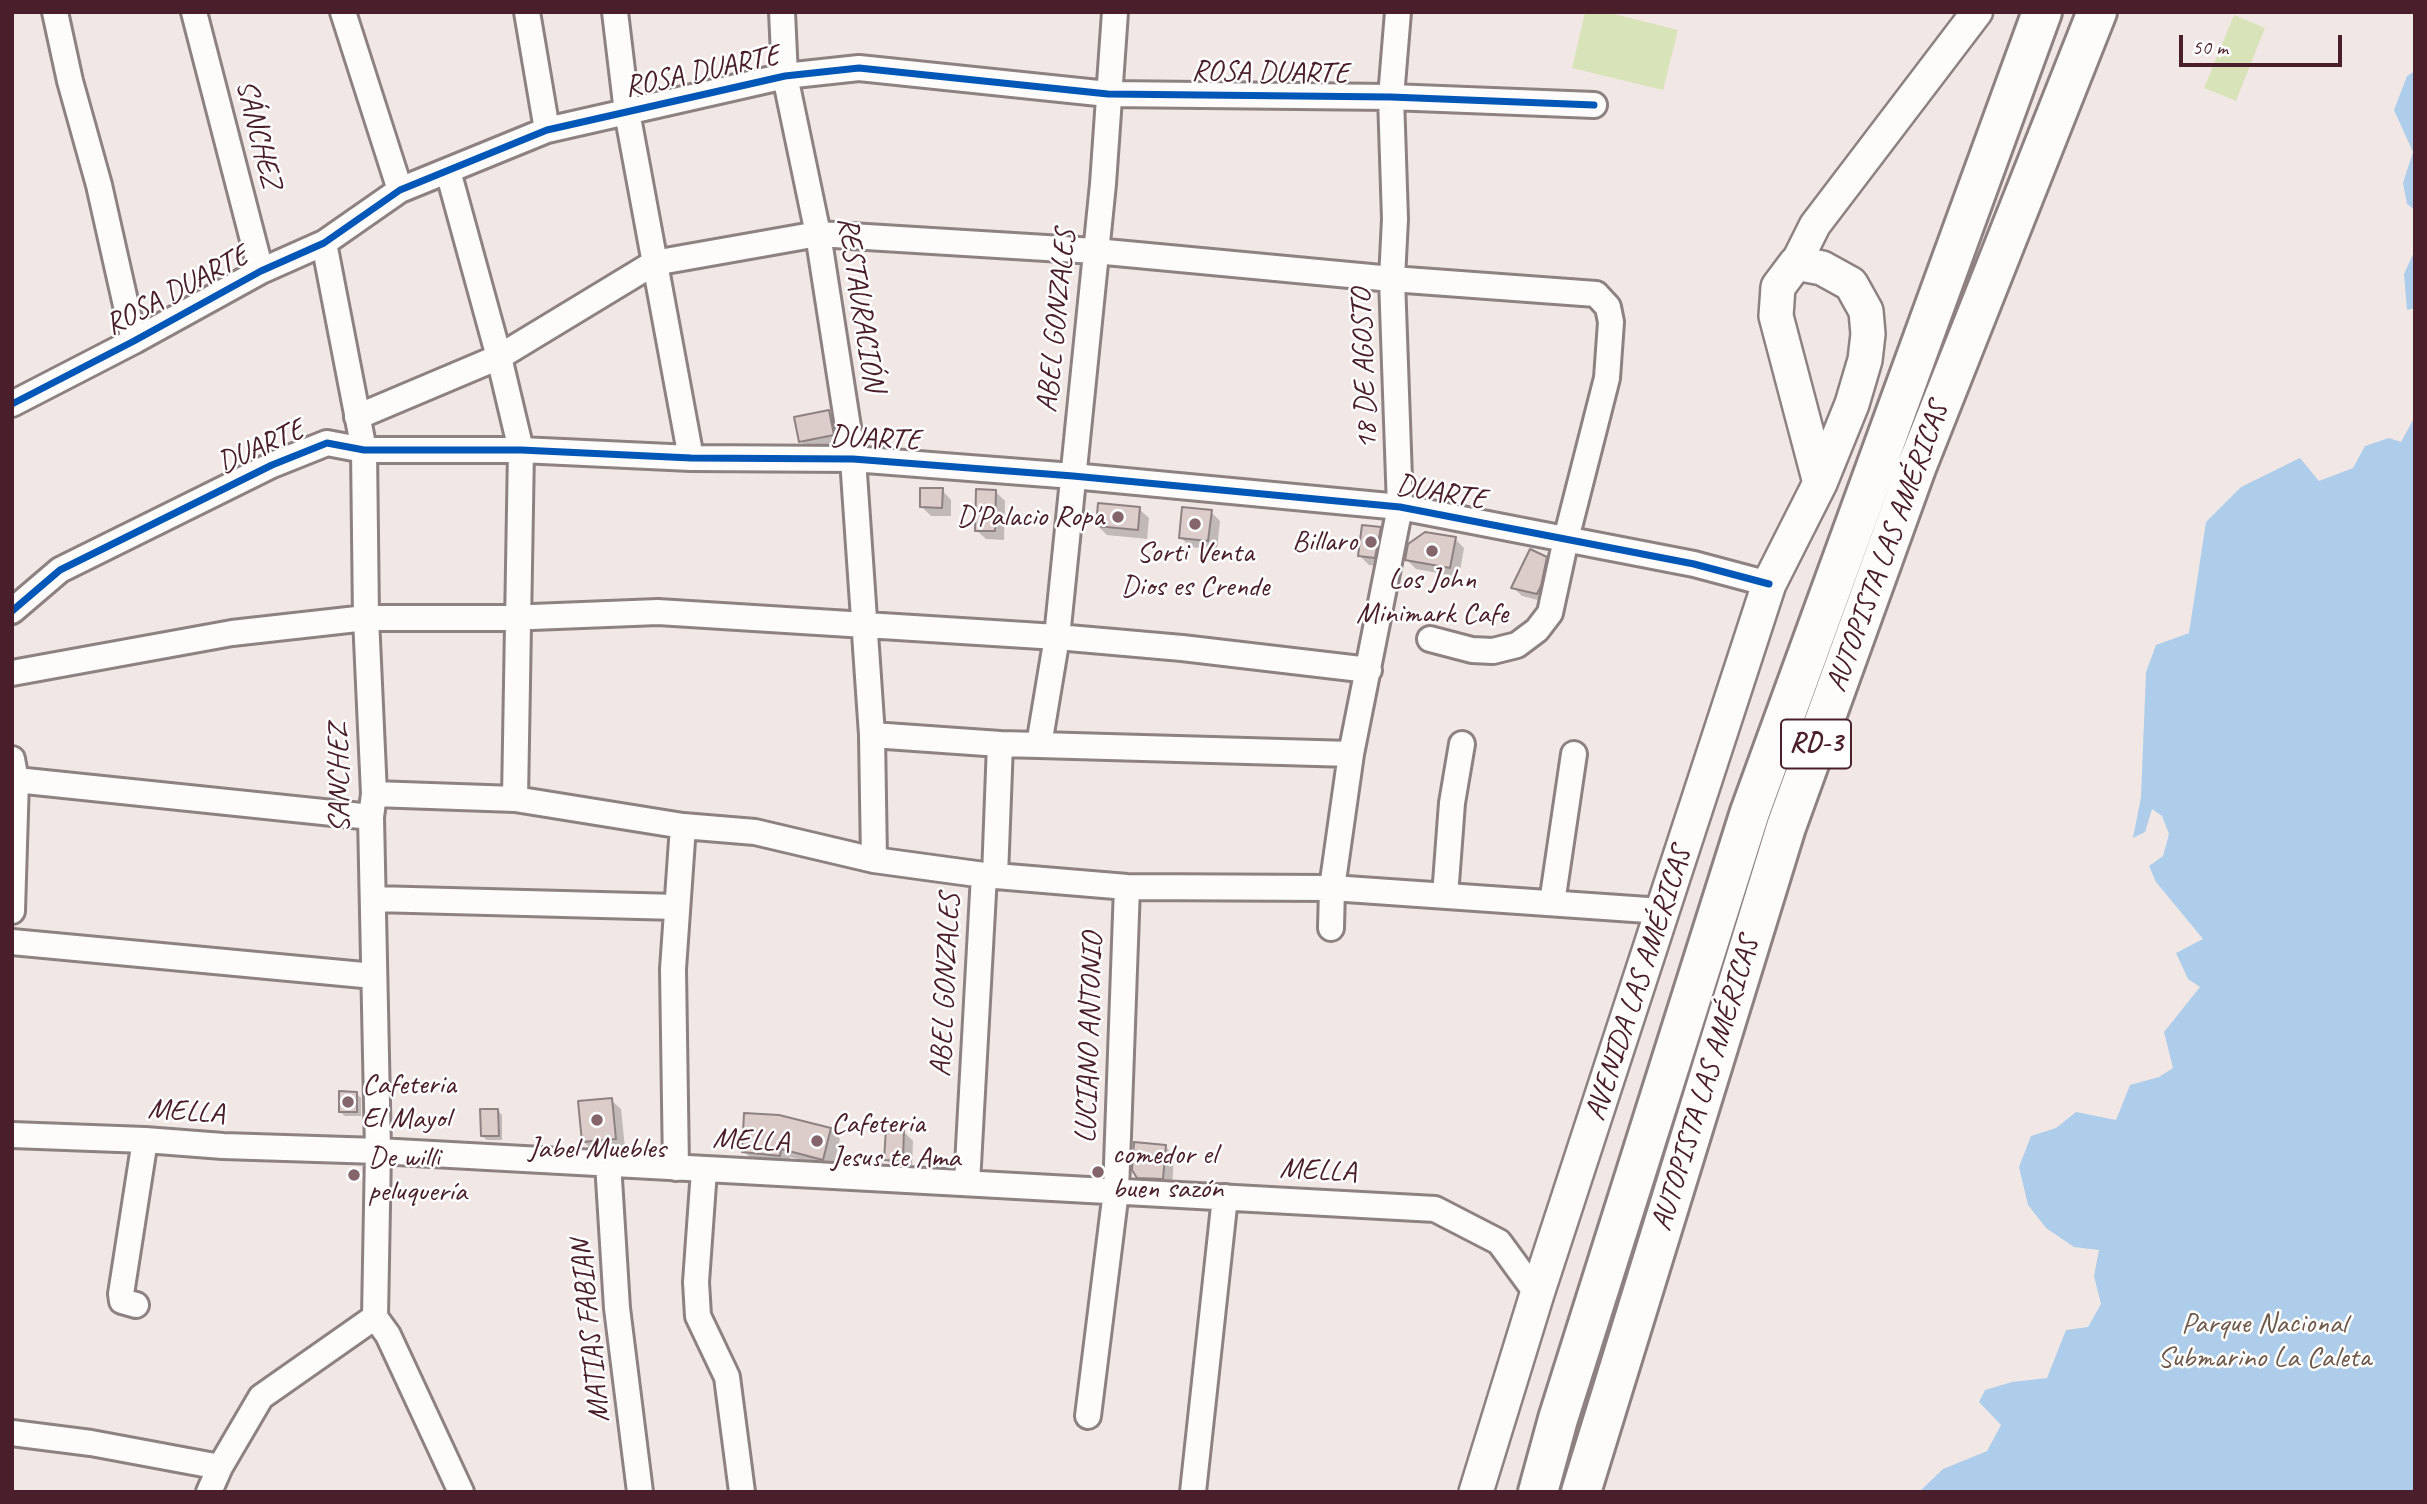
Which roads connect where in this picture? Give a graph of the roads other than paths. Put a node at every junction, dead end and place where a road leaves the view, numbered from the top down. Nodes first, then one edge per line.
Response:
1 (55, 12) edge
2 (194, 12) edge
3 (343, 12) edge
4 (527, 12) edge
5 (615, 12) edge
6 (782, 12) edge
7 (1115, 12) edge
8 (1398, 12) edge
9 (1978, 12) edge
10 (2042, 12) edge
11 (2097, 12) edge
12 (785, 76) junction
13 (1108, 94) junction
14 (1391, 97) junction
15 (1594, 105) dead end
16 (626, 112) junction
17 (547, 130) junction
18 (448, 171) junction
19 (400, 190) junction
20 (818, 234) junction
21 (324, 243) junction
22 (1095, 251) junction
23 (654, 263) junction
24 (1796, 263) junction
25 (261, 271) junction
26 (1392, 279) junction
27 (134, 341) junction
28 (499, 357) junction
29 (12, 404) edge
30 (357, 417) junction
31 (364, 450) junction
32 (521, 450) junction
33 (691, 458) junction
34 (853, 459) junction
35 (1073, 476) junction
36 (1820, 483) junction
37 (1401, 507) junction
38 (1566, 539) junction
39 (1769, 584) junction
40 (12, 611) edge
41 (519, 617) junction
42 (366, 618) junction
43 (865, 625) junction
44 (1057, 636) junction
45 (1430, 639) dead end
46 (1369, 670) junction
47 (12, 673) edge
48 (872, 735) junction
49 (1000, 744) junction
50 (1462, 744) dead end
51 (1040, 745) junction
52 (1351, 754) junction
53 (1574, 754) dead end
54 (14, 770) edge
55 (515, 799) junction
56 (372, 806) junction
57 (683, 825) junction
58 (874, 860) junction
59 (989, 876) junction
60 (1127, 887) junction
61 (1332, 888) junction
62 (1445, 895) junction
63 (374, 899) junction
64 (1552, 903) junction
65 (677, 907) junction
66 (12, 911) edge
67 (1662, 911) junction
68 (1331, 928) dead end
69 (12, 942) edge
70 (374, 976) junction
71 (12, 1135) edge
72 (145, 1140) junction
73 (378, 1151) junction
74 (608, 1163) junction
75 (676, 1168) junction
76 (704, 1170) junction
77 (967, 1183) junction
78 (1116, 1191) junction
79 (1225, 1197) junction
80 (1537, 1294) junction
81 (136, 1305) dead end
82 (375, 1317) junction
83 (1088, 1416) dead end
84 (12, 1433) edge
85 (214, 1483) edge
86 (461, 1492) edge
87 (640, 1492) edge
88 (742, 1492) edge
89 (1193, 1492) edge
90 (1476, 1492) edge
91 (1538, 1492) edge
92 (1581, 1492) edge

1 - 27 street
2 - 25 street, SÁNCHEZ
3 - 19 street
4 - 17 street
5 - 16 street
6 - 12 street, RESTAURACIÓN
7 - 13 street, ABEL GONZALES
8 - 14 street, 18 DE AGOSTO
9 - 24 street
10 - 91 highway, AUTOPISTA LAS AMÉRICAS / RD-3
11 - 92 highway, AUTOPISTA LAS AMÉRICAS / RD-3
12 - 13 street, ROSA DUARTE
12 - 16 street, ROSA DUARTE
12 - 20 street, RESTAURACIÓN
13 - 14 street, ROSA DUARTE
13 - 22 street, ABEL GONZALES
14 - 15 street, ROSA DUARTE
14 - 26 street, 18 DE AGOSTO
16 - 17 street, ROSA DUARTE
16 - 23 street
17 - 18 street, ROSA DUARTE
18 - 19 street, ROSA DUARTE
18 - 28 street
19 - 21 street, ROSA DUARTE
20 - 22 street
20 - 23 street
20 - 34 street, RESTAURACIÓN
21 - 25 street, ROSA DUARTE
21 - 30 street, SANCHEZ
22 - 26 street
22 - 35 street, ABEL GONZALES
23 - 28 street
23 - 33 street
24 - 36 main road
24 - 36 main road, AVENIDA LAS AMÉRICAS
25 - 27 street, ROSA DUARTE
26 - 37 street, 18 DE AGOSTO
26 - 38 street
27 - 29 street, ROSA DUARTE
28 - 30 street
28 - 32 street
30 - 31 street, SANCHEZ
31 - 32 street, DUARTE
31 - 40 street, DUARTE
31 - 42 street, SANCHEZ
32 - 33 street, DUARTE
32 - 41 street
33 - 34 street, DUARTE
34 - 35 street, DUARTE
34 - 43 street, RESTAURACIÓN
35 - 37 street, DUARTE
35 - 44 street, ABEL GONZALES
36 - 39 main road, AVENIDA LAS AMÉRICAS
37 - 38 street, DUARTE
37 - 46 street, 18 DE AGOSTO
38 - 39 street, DUARTE
38 - 45 street
39 - 67 main road, AVENIDA LAS AMÉRICAS
41 - 42 street
41 - 43 street
41 - 55 street
42 - 47 street
42 - 56 street, SANCHEZ
43 - 44 street
43 - 48 street, RESTAURACIÓN
44 - 46 street
44 - 51 street, ABEL GONZALES
46 - 52 street, 18 DE AGOSTO
48 - 49 street
48 - 58 street, RESTAURACIÓN
49 - 51 street
49 - 59 street, ABEL GONZALES
50 - 62 street
51 - 52 street
52 - 61 street, 18 DE AGOSTO
53 - 64 street
54 - 56 street
54 - 66 street
55 - 56 street
55 - 57 street
56 - 63 street, SANCHEZ
57 - 58 street
57 - 65 street
58 - 59 street
59 - 60 street
59 - 77 street, ABEL GONZALES
60 - 61 street
60 - 78 street, LUCIANO ANTONIO
61 - 62 street
61 - 68 street, 18 DE AGOSTO
62 - 64 street
63 - 65 street
63 - 70 street, SANCHEZ
64 - 67 street
65 - 75 street
67 - 80 main road, AVENIDA LAS AMÉRICAS
69 - 70 street
70 - 73 street, SANCHEZ
71 - 72 street, MELLA
72 - 73 street, MELLA
72 - 81 street
73 - 74 street, MELLA
73 - 82 street, SANCHEZ
74 - 75 street, MELLA
74 - 87 street, MATIAS FABIAN
75 - 76 street, MELLA
76 - 77 street, MELLA
76 - 88 street
77 - 78 street, MELLA
78 - 79 street, MELLA
78 - 83 street, LUCIANO ANTONIO
79 - 80 street, MELLA
79 - 89 street
80 - 90 main road, AVENIDA LAS AMÉRICAS
82 - 85 street
82 - 86 street
84 - 85 street

